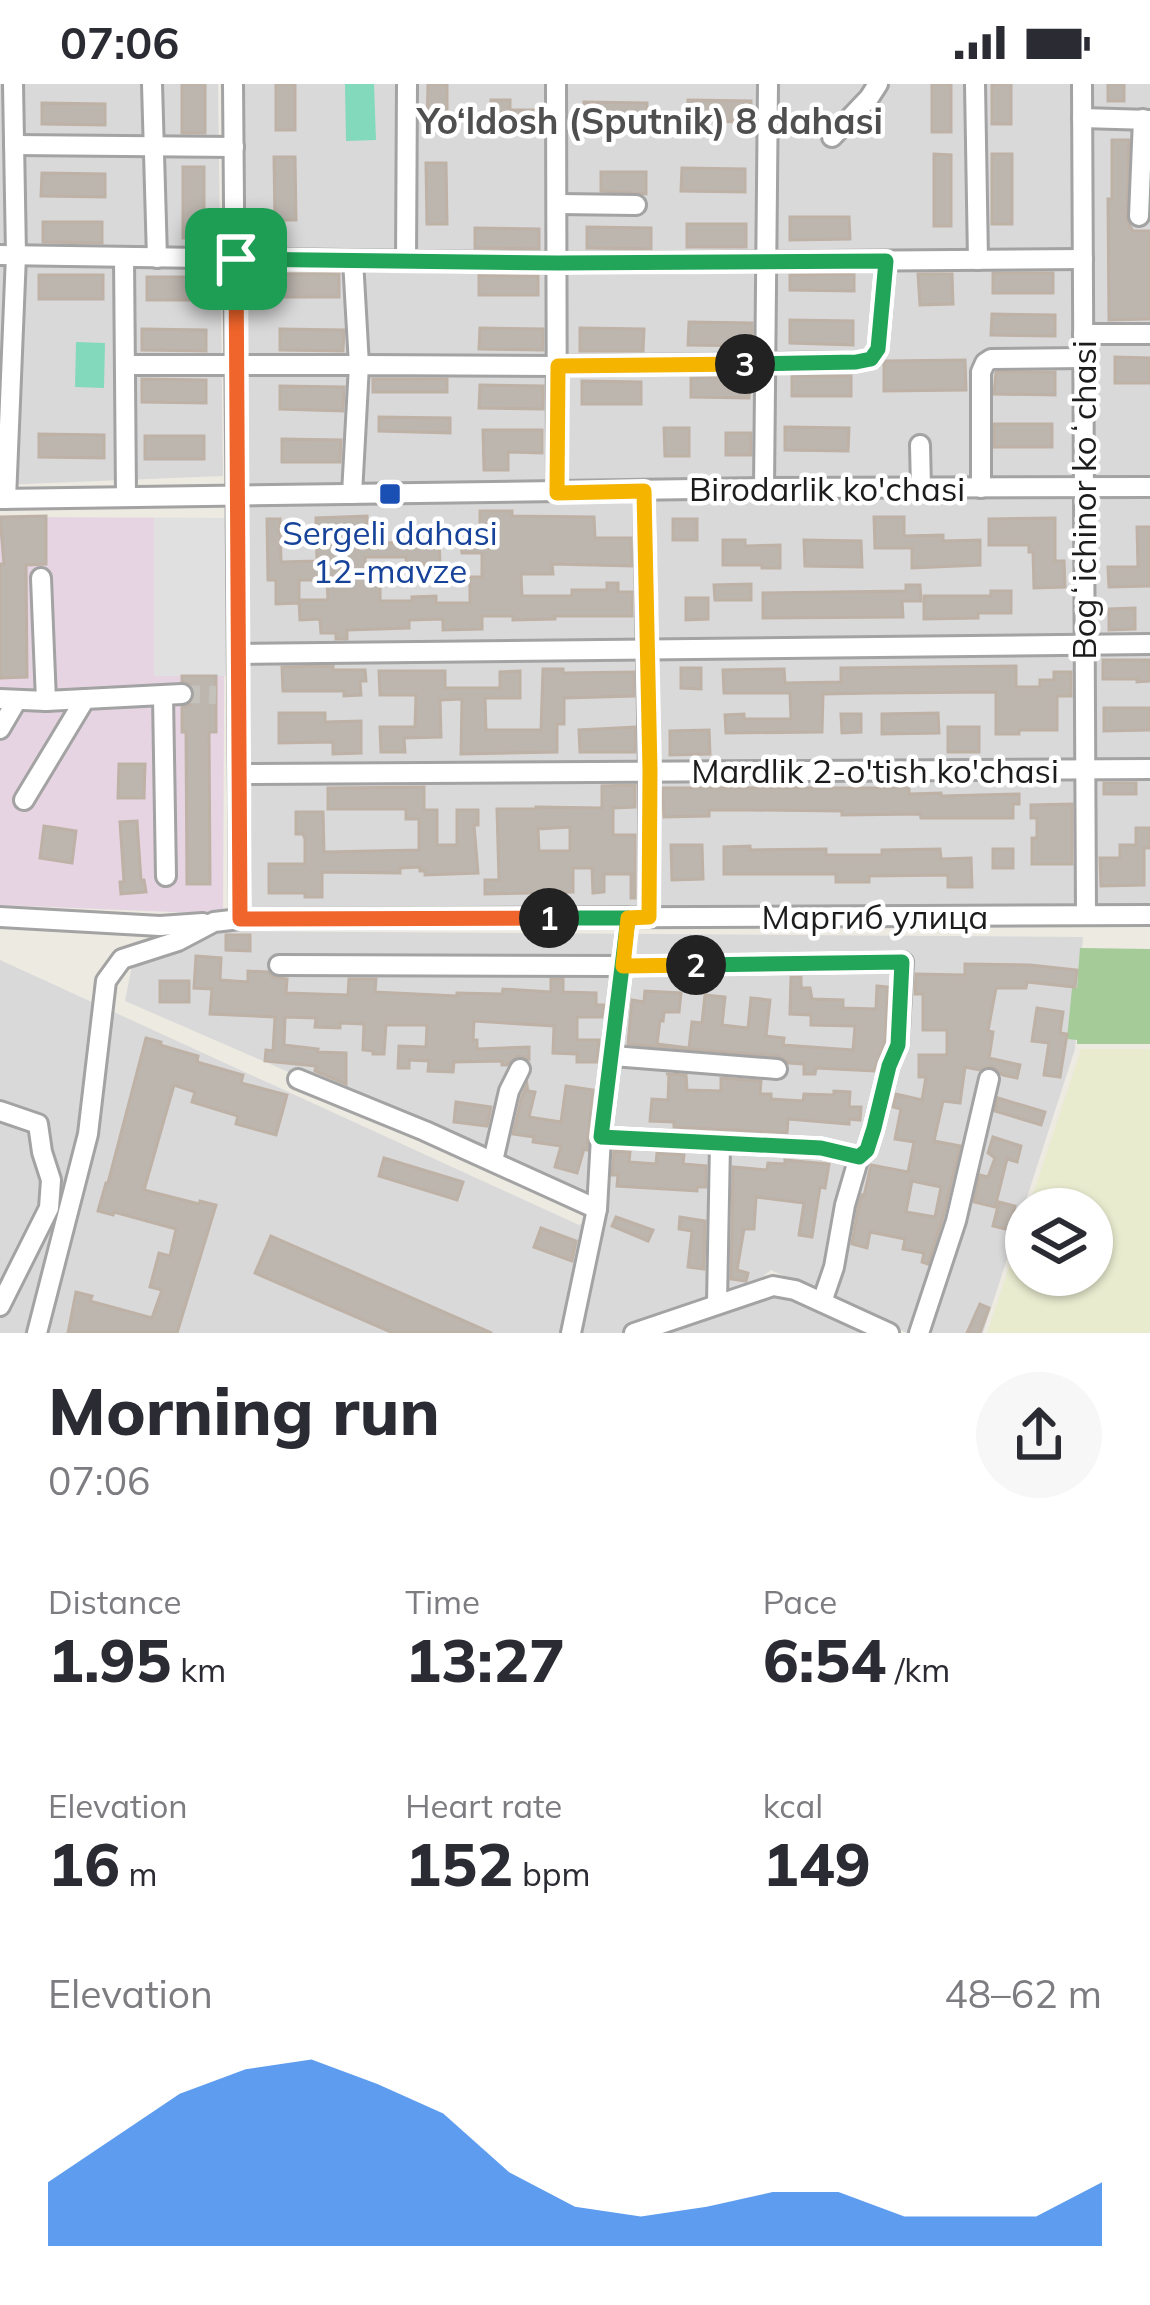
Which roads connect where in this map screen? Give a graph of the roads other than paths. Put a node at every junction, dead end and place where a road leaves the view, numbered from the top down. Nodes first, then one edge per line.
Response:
1 (13, 84) edge
2 (152, 84) edge
3 (233, 84) edge
4 (407, 84) edge
5 (556, 84) edge
6 (768, 84) edge
7 (878, 84) edge
8 (975, 84) edge
9 (1082, 84) edge
10 (1082, 118) junction
11 (1147, 119) edge
12 (832, 137) dead end
13 (14, 145) junction
14 (154, 146) junction
15 (234, 147) junction
16 (558, 204) junction
17 (636, 205) dead end
18 (1139, 216) dead end
19 (8, 255) edge
20 (124, 257) junction
21 (157, 258) junction
22 (236, 259) junction
23 (1083, 259) junction
24 (353, 260) junction
25 (978, 260) junction
26 (406, 261) junction
27 (886, 261) junction
28 (768, 262) junction
29 (558, 263) junction
30 (1083, 334) junction
31 (1150, 334) edge
32 (1084, 358) junction
33 (125, 364) junction
34 (236, 365) junction
35 (358, 365) junction
36 (558, 366) junction
37 (920, 445) dead end
38 (1150, 487) edge
39 (764, 488) junction
40 (921, 488) junction
41 (981, 488) junction
42 (1084, 488) junction
43 (644, 491) junction
44 (557, 493) junction
45 (352, 494) junction
46 (236, 495) junction
47 (126, 497) junction
48 (3, 499) edge
49 (41, 578) dead end
50 (1150, 644) edge
51 (1085, 645) junction
52 (648, 650) junction
53 (238, 654) junction
54 (238, 693) junction
55 (216, 694) tunnel mouth
56 (9, 699) edge
57 (85, 699) junction
58 (46, 701) junction
59 (0, 729) edge
60 (1150, 769) edge
61 (650, 771) junction
62 (1086, 771) junction
63 (240, 774) junction
64 (24, 800) dead end
65 (166, 876) dead end
66 (1086, 915) junction
67 (1150, 915) edge
68 (0, 917) edge
69 (639, 918) junction
70 (240, 919) junction
71 (214, 922) junction
72 (279, 965) dead end
73 (623, 966) junction
74 (613, 1055) junction
75 (520, 1069) dead end
76 (777, 1069) dead end
77 (298, 1079) dead end
78 (989, 1079) dead end
79 (0, 1111) edge
80 (601, 1137) junction
81 (720, 1144) junction
82 (859, 1157) junction
83 (493, 1161) junction
84 (597, 1209) junction
85 (822, 1302) junction
86 (0, 1306) edge
87 (708, 1307) junction
88 (38, 1333) edge
89 (572, 1333) edge
90 (634, 1333) edge
91 (692, 1333) edge
92 (889, 1333) edge
93 (919, 1333) edge

1 - 13 street
2 - 14 street
3 - 15 street
4 - 26 street
5 - 16 street
6 - 28 street
7 - 12 street
8 - 25 street
9 - 10 street, Bogʻichinor koʻchasi
10 - 11 street
10 - 23 street, Bogʻichinor koʻchasi
11 - 18 street
13 - 14 street
13 - 19 street
14 - 15 street
14 - 21 street
15 - 22 street
16 - 17 street
16 - 29 street
19 - 20 street
19 - 48 street
20 - 21 street
20 - 33 street
21 - 22 street
22 - 24 street
22 - 34 street
23 - 25 street
23 - 30 street, Bogʻichinor koʻchasi
24 - 26 street
24 - 35 street
25 - 27 street
26 - 29 street
27 - 28 street
27 - 36 street
28 - 29 street
28 - 39 street
29 - 36 street
30 - 31 street
30 - 32 street, Bogʻichinor koʻchasi
32 - 41 street
32 - 42 street, Bogʻichinor koʻchasi
33 - 34 street
33 - 47 street
34 - 35 street
34 - 46 street
35 - 36 street
35 - 45 street
36 - 44 street
37 - 40 street
38 - 42 street, Birodarlik ko'chasi
39 - 40 street, Birodarlik ko'chasi
39 - 43 street, Birodarlik ko'chasi
40 - 41 street, Birodarlik ko'chasi
41 - 42 street, Birodarlik ko'chasi
42 - 51 street, Bogʻichinor koʻchasi
43 - 44 street, Birodarlik ko'chasi
43 - 52 street
44 - 45 street, Birodarlik ko'chasi
45 - 46 street, Birodarlik ko'chasi
46 - 47 street, Birodarlik ko'chasi
46 - 53 street
47 - 48 street, Birodarlik ko'chasi
49 - 58 street
50 - 51 street
51 - 52 street
51 - 62 street, Bogʻichinor koʻchasi
52 - 53 street
52 - 61 street
53 - 54 street
54 - 55 street
54 - 63 street
56 - 58 street
56 - 59 street
57 - 58 street
57 - 64 street
57 - 65 street
60 - 62 street, Mardlik 2-o'tish ko'chasi
61 - 62 street, Mardlik 2-o'tish ko'chasi
61 - 63 street, Mardlik 2-o'tish ko'chasi
61 - 69 street
62 - 66 street, Bogʻichinor koʻchasi
63 - 70 street
66 - 67 street, Маргиб улица
66 - 69 street, Маргиб улица
68 - 71 street
69 - 70 street, Маргиб улица
69 - 73 street
70 - 71 street, Маргиб улица
71 - 88 street
72 - 73 street
73 - 74 street
73 - 82 street
74 - 76 street
74 - 80 street
75 - 83 street
77 - 83 street
78 - 93 street
79 - 86 street
80 - 81 street
80 - 84 street
81 - 82 street
81 - 87 street
82 - 85 street
83 - 84 street
84 - 89 street
85 - 87 street
85 - 92 street
87 - 90 street
87 - 91 street

